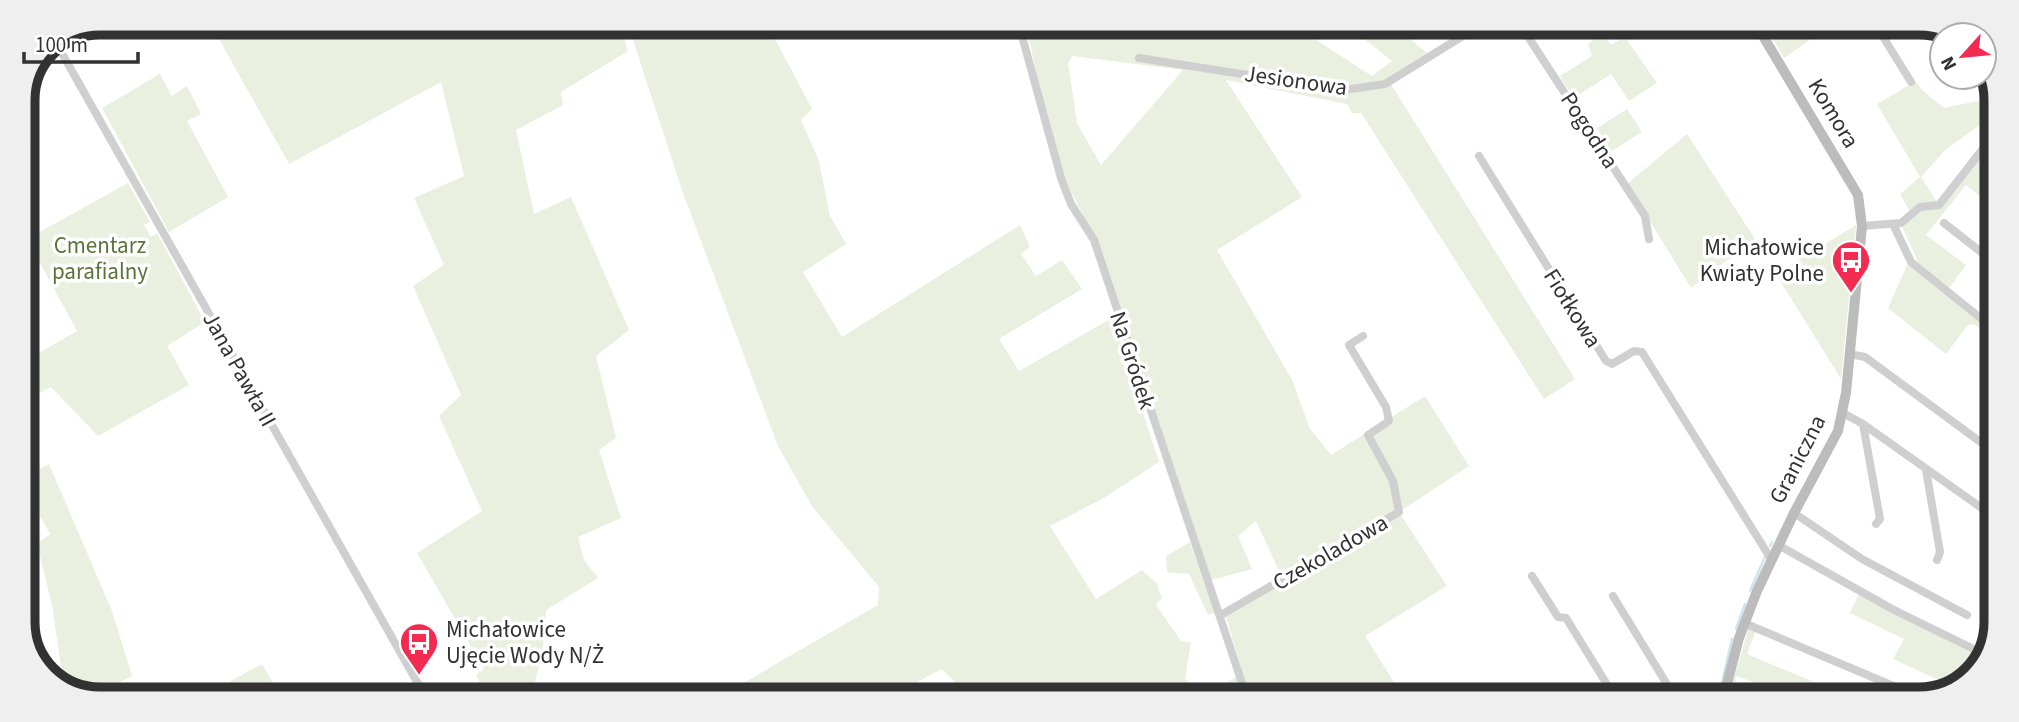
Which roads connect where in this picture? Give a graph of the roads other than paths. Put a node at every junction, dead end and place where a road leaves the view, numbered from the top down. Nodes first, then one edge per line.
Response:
1 (1022, 35) edge
2 (1464, 35) edge
3 (1527, 35) edge
4 (1762, 35) edge
5 (1882, 35) edge
6 (60, 49) edge
7 (1139, 58) dead end
8 (1911, 82) dead end
9 (1984, 147) edge
10 (1479, 156) dead end
11 (1944, 223) dead end
12 (1893, 224) junction
13 (1862, 226) junction
14 (1649, 239) dead end
15 (1984, 254) edge
16 (1984, 321) edge
17 (1363, 336) dead end
18 (1849, 354) junction
19 (1843, 413) junction
20 (1863, 424) junction
21 (1984, 445) edge
22 (1926, 470) junction
23 (1984, 510) edge
24 (1794, 513) junction
25 (1875, 524) dead end
26 (1778, 545) junction
27 (1771, 559) junction
28 (1937, 560) dead end
29 (1532, 576) dead end
30 (1613, 596) dead end
31 (1221, 615) junction
32 (1967, 615) dead end
33 (1744, 623) junction
34 (1977, 651) edge
35 (420, 687) edge
36 (1244, 687) edge
37 (1609, 687) edge
38 (1669, 687) edge
39 (1726, 687) edge
40 (1896, 687) edge

1 - 31 street, Na Gródek
2 - 7 street, Jesionowa
3 - 14 street, Pogodna
4 - 13 street, Komora
5 - 8 street
6 - 35 street, Jana Pawła II
9 - 12 street
10 - 27 street, Fiołkowa
11 - 15 street
12 - 13 street
12 - 16 street
13 - 18 street, Komora
17 - 31 street, Czekoladowa
18 - 19 street, Graniczna
18 - 21 street
19 - 20 street
19 - 24 street, Graniczna
20 - 22 street
20 - 25 street
22 - 23 street
22 - 28 street
24 - 26 street, Graniczna
24 - 32 street
26 - 27 street, Graniczna
26 - 34 street
27 - 33 street, Graniczna
29 - 37 street
30 - 38 street
31 - 36 street, Na Gródek
33 - 39 street, Graniczna
33 - 40 street

